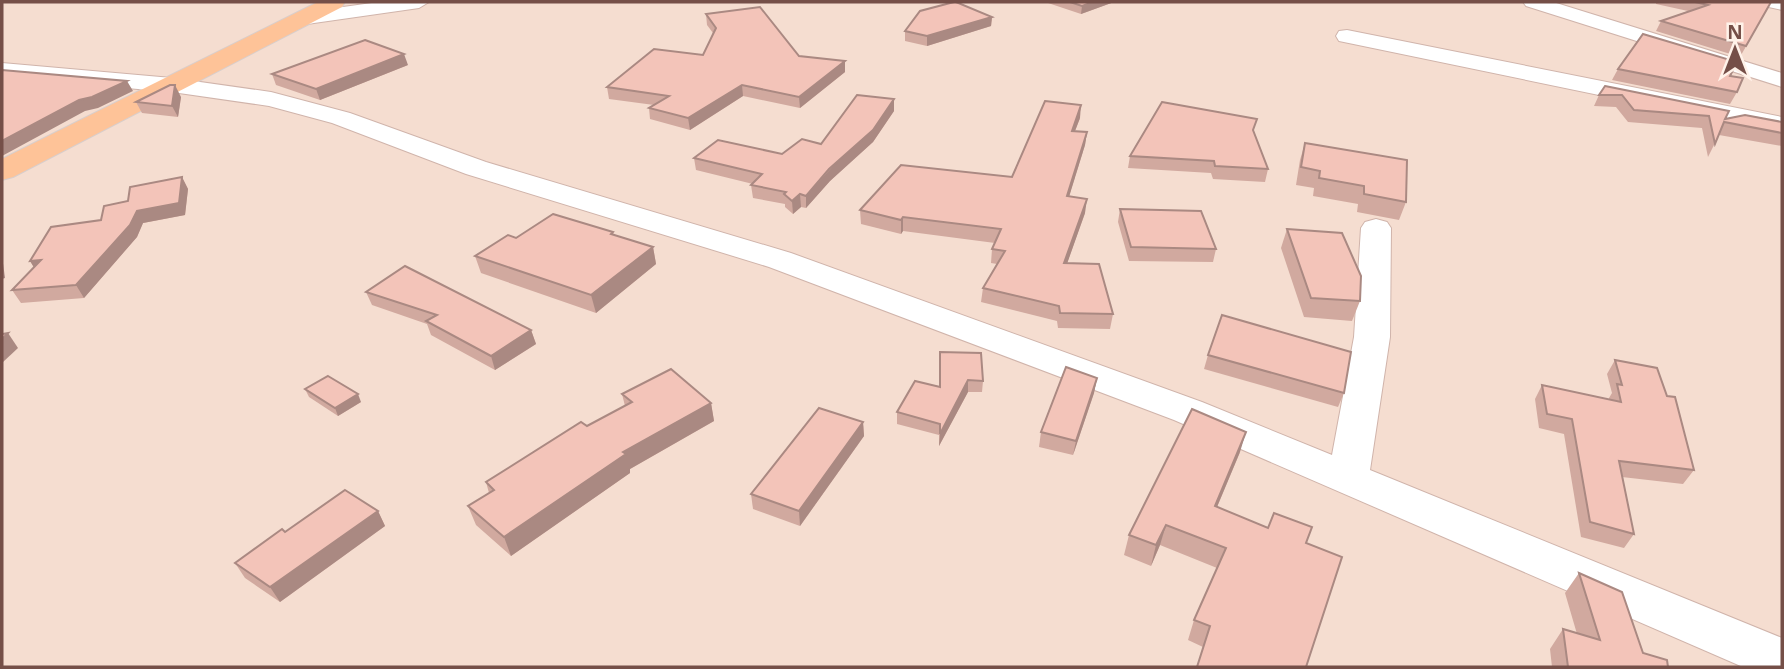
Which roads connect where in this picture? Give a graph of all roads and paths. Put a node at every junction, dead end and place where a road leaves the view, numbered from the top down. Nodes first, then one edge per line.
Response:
1 (334, 2) edge
2 (419, 2) edge
3 (1533, 2) edge
4 (1771, 2) edge
5 (1782, 4) edge
6 (300, 19) junction
7 (1347, 36) dead end
8 (1732, 64) junction
9 (2, 70) edge
10 (1782, 80) edge
11 (172, 85) junction
12 (1782, 98) edge
13 (1782, 125) edge
14 (2, 171) edge
15 (1376, 228) dead end
16 (1348, 478) junction
17 (1782, 661) edge

1 - 6 main road
2 - 6 street
3 - 8 street
4 - 5 street
6 - 11 main road
7 - 13 street
8 - 10 street
8 - 12 street
9 - 11 street
11 - 14 main road
11 - 16 street
15 - 16 street
16 - 17 street

